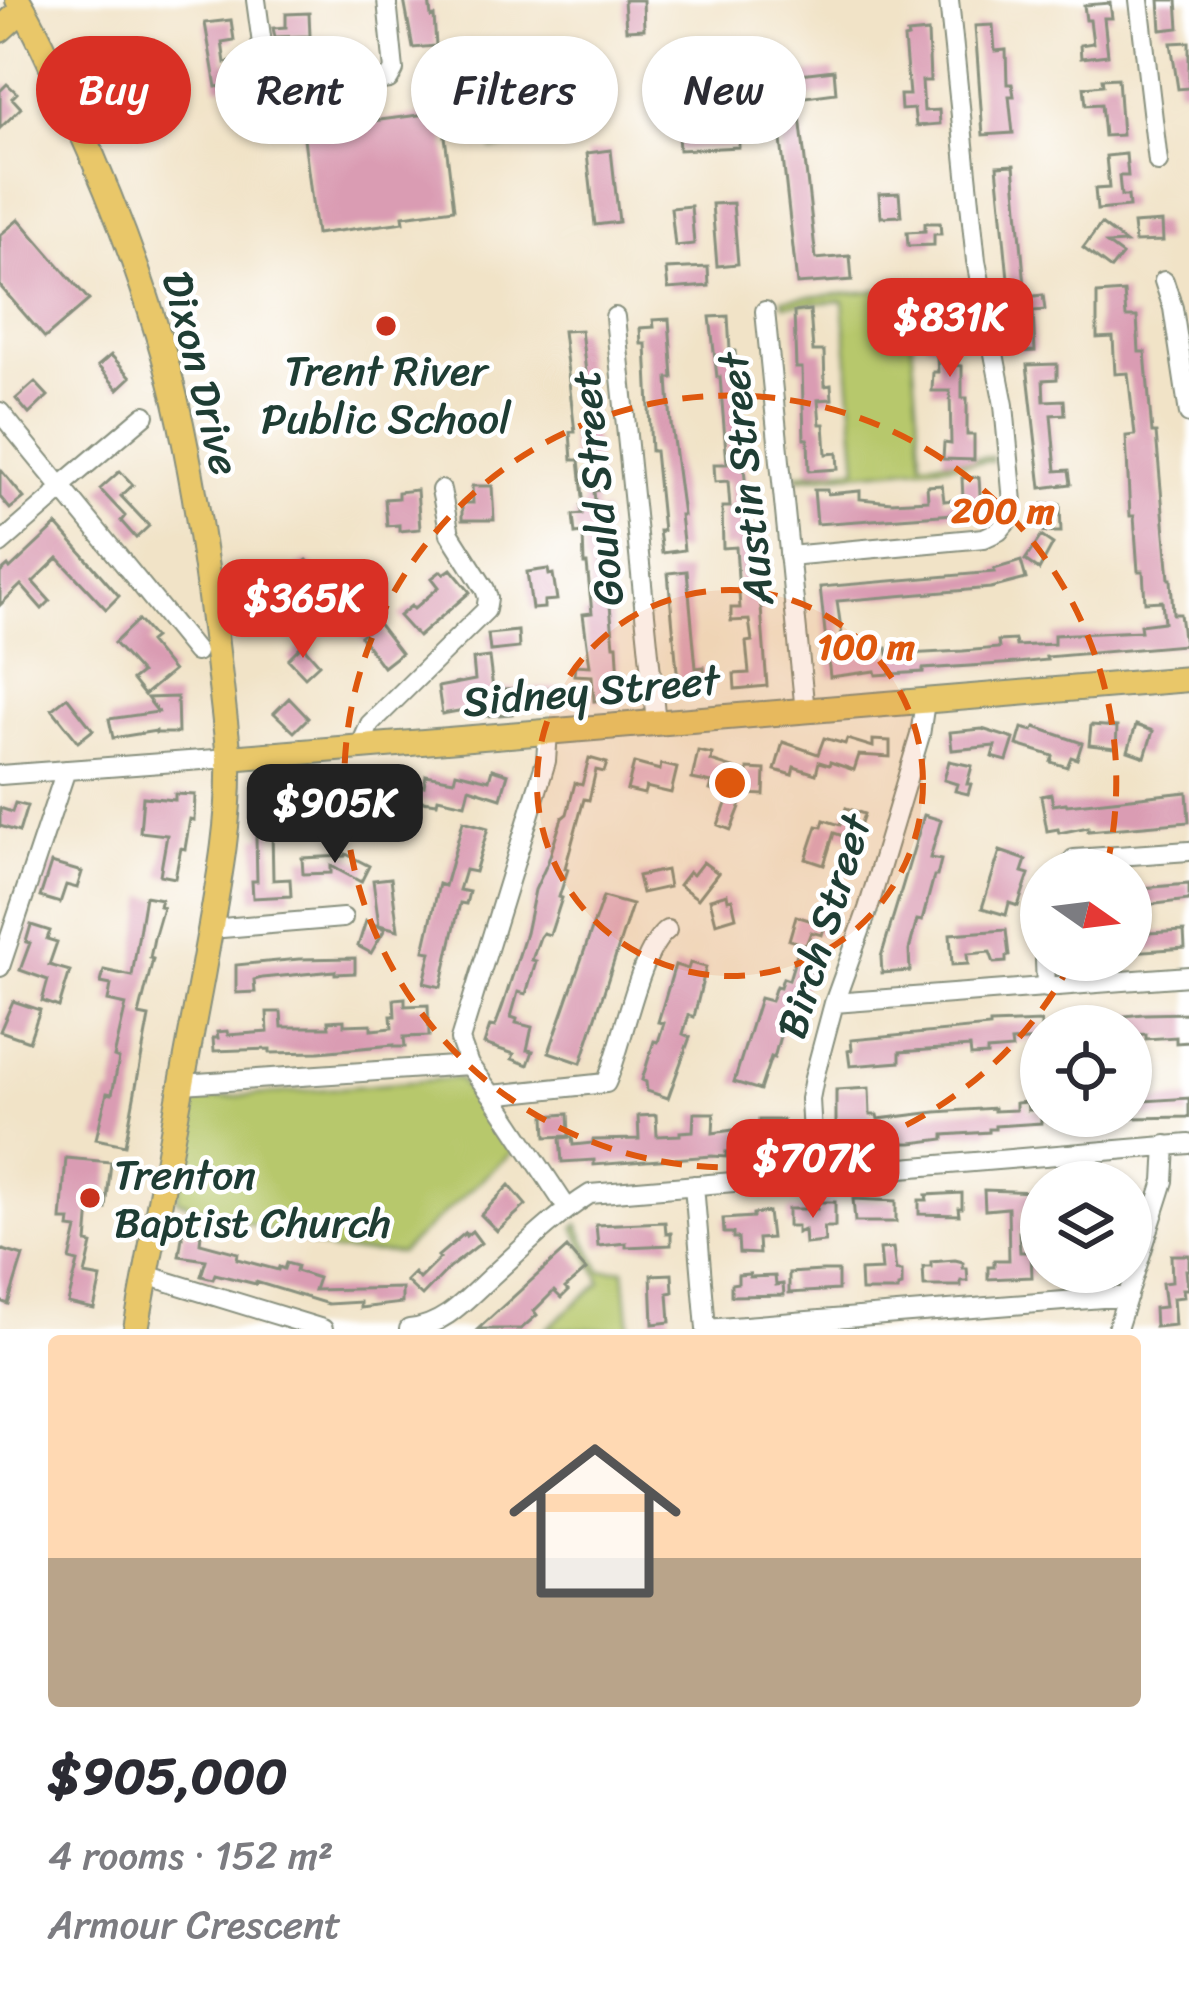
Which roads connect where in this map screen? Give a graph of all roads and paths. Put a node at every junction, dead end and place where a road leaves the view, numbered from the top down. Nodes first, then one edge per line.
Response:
1 (256, 0) edge
2 (387, 0) edge
3 (950, 0) edge
4 (1139, 0) edge
5 (26, 3) edge
6 (0, 30) edge
7 (1158, 162) dead end
8 (1163, 281) dead end
9 (765, 311) dead end
10 (615, 317) dead end
11 (0, 412) edge
12 (1189, 414) edge
13 (146, 415) dead end
14 (61, 485) junction
15 (441, 490) dead end
16 (0, 544) edge
17 (789, 556) junction
18 (196, 652) dead end
19 (1189, 679) edge
20 (925, 702) junction
21 (805, 712) junction
22 (656, 723) junction
23 (548, 732) junction
24 (360, 748) junction
25 (229, 758) junction
26 (66, 770) junction
27 (0, 776) edge
28 (1189, 850) edge
29 (1152, 853) edge
30 (343, 918) dead end
31 (210, 929) junction
32 (667, 931) dead end
33 (0, 967) edge
34 (1189, 976) edge
35 (1046, 981) edge
36 (1046, 988) junction
37 (834, 1003) junction
38 (469, 1065) junction
39 (182, 1084) junction
40 (492, 1095) junction
41 (1189, 1144) edge
42 (1166, 1145) junction
43 (814, 1173) junction
44 (694, 1185) junction
45 (567, 1208) junction
46 (146, 1275) junction
47 (1128, 1296) junction
48 (136, 1329) edge
49 (323, 1329) edge
50 (409, 1329) edge
51 (706, 1329) edge
52 (1117, 1329) edge

1 - 2 street
3 - 17 street
4 - 7 street
5 - 6 main road
5 - 25 main road, Dixon Drive
8 - 12 street
9 - 17 street, Austin Street
10 - 22 street, Gould Street
11 - 14 street
13 - 14 street
14 - 16 street
14 - 18 street
15 - 24 street
17 - 21 street, Austin Street
19 - 20 main road, Sidney Street
20 - 21 main road, Sidney Street
20 - 37 street, Birch Street
21 - 22 main road, Sidney Street
22 - 23 main road, Sidney Street
23 - 24 main road, Sidney Street
23 - 38 street
24 - 25 main road, Sidney Street
25 - 26 street, Sidney Street
25 - 31 main road, Dixon Drive
26 - 27 street, Sidney Street
26 - 33 street
28 - 29 street
30 - 31 street
31 - 39 main road, Dixon Drive
32 - 40 street
34 - 36 street
35 - 36 street
36 - 37 street
37 - 43 street, Birch Street
38 - 39 street
38 - 40 street
39 - 46 main road, Dixon Drive
40 - 45 street
41 - 42 street
42 - 43 street
42 - 47 street
43 - 44 street
44 - 45 street
44 - 51 street
45 - 50 street
46 - 48 main road, Dixon Drive
46 - 49 street
47 - 51 street
47 - 52 street

